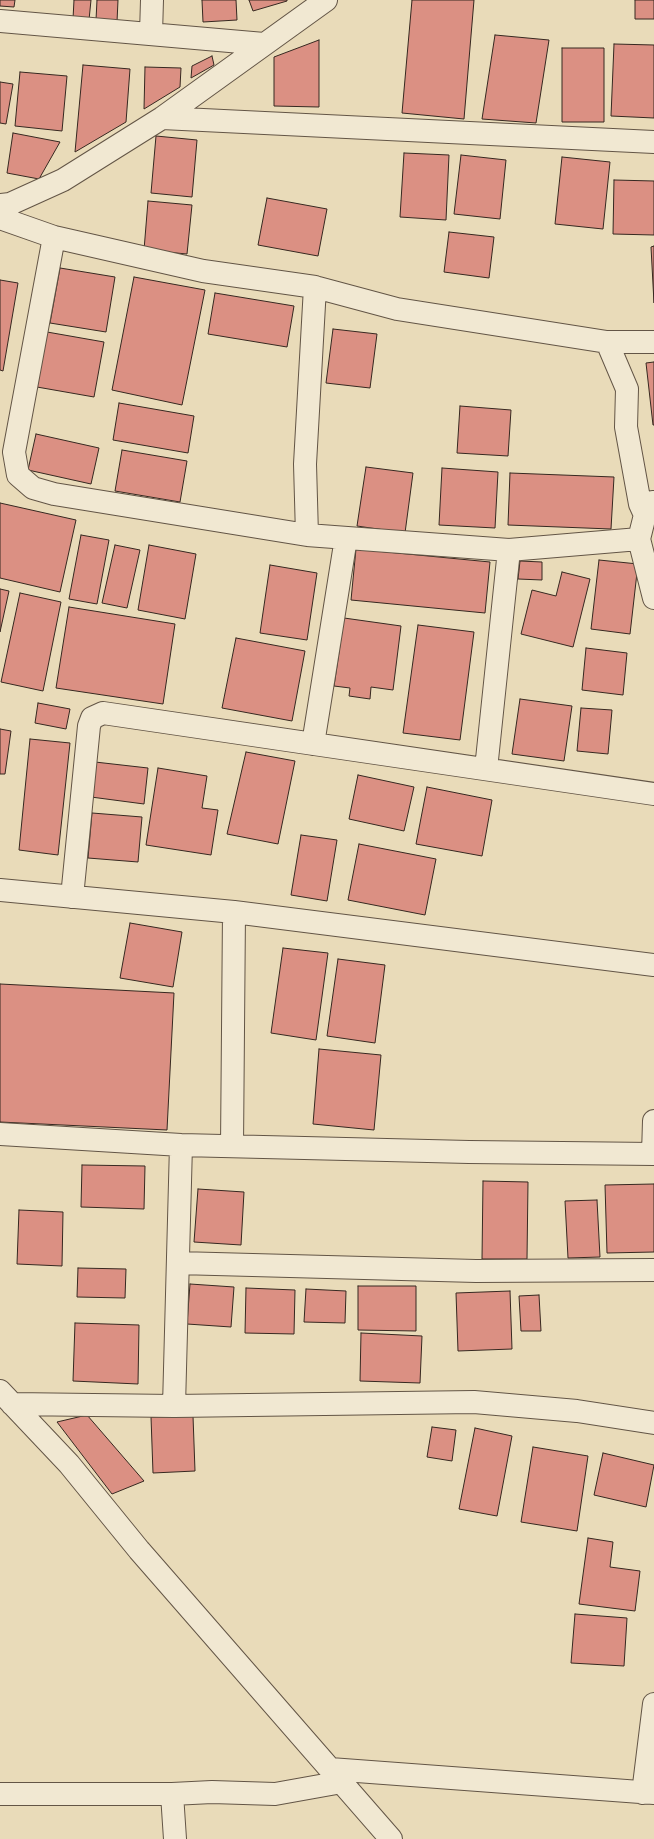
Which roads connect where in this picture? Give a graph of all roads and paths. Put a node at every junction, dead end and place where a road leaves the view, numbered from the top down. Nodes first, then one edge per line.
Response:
1 (152, 0) edge
2 (326, 0) edge
3 (0, 21) edge
4 (151, 34) junction
5 (264, 44) junction
6 (162, 118) junction
7 (654, 142) edge
8 (0, 205) edge
9 (0, 218) edge
10 (54, 237) junction
11 (315, 287) junction
12 (606, 342) junction
13 (654, 342) edge
14 (647, 503) edge
15 (307, 535) junction
16 (346, 538) junction
17 (639, 539) junction
18 (508, 550) junction
19 (654, 598) edge
20 (313, 744) junction
21 (486, 769) junction
22 (654, 794) edge
23 (0, 890) edge
24 (72, 897) junction
25 (234, 912) junction
26 (654, 965) edge
27 (654, 1121) edge
28 (0, 1134) edge
29 (181, 1145) junction
30 (232, 1146) junction
31 (654, 1154) edge
32 (178, 1263) junction
33 (654, 1270) edge
34 (6, 1398) edge
35 (174, 1406) junction
36 (654, 1423) edge
37 (654, 1704) edge
38 (336, 1775) junction
39 (648, 1793) edge
40 (0, 1794) edge
41 (172, 1794) junction
42 (175, 1839) edge
43 (391, 1839) edge

1 - 4 street
2 - 5 street
3 - 4 street
4 - 5 street
5 - 6 street
6 - 7 street
6 - 8 street
9 - 10 street
10 - 11 street
10 - 15 street
11 - 12 street
11 - 15 street
12 - 13 street
12 - 14 street
14 - 17 street
15 - 16 street
16 - 18 street
16 - 20 street
17 - 18 street
17 - 19 street
18 - 21 street
20 - 21 street
20 - 24 street
21 - 22 street
23 - 24 street
24 - 25 street
25 - 26 street
25 - 30 street
27 - 31 street
28 - 29 street
29 - 30 street
29 - 32 street
30 - 31 street
32 - 33 street
32 - 35 street
34 - 35 street
34 - 38 street
35 - 36 street
37 - 39 street
38 - 39 street
38 - 41 street
38 - 43 street
40 - 41 street
41 - 42 street

